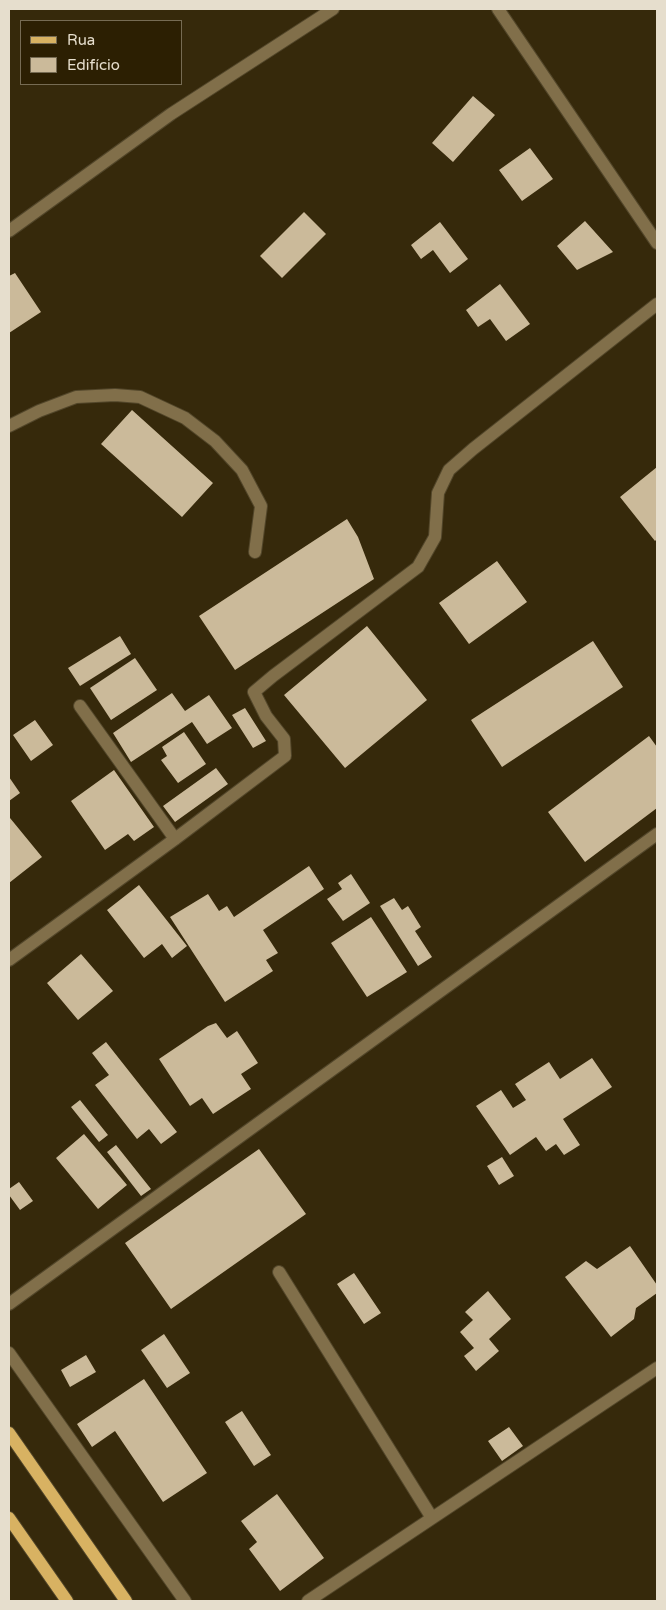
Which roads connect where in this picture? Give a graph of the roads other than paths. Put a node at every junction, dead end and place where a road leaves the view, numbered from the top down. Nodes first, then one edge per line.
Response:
1 (333, 9) edge
2 (498, 9) edge
3 (9, 232) edge
4 (657, 243) edge
5 (657, 304) edge
6 (9, 426) edge
7 (255, 552) dead end
8 (80, 706) dead end
9 (657, 834) edge
10 (175, 840) junction
11 (9, 960) edge
12 (279, 1272) dead end
13 (9, 1304) edge
14 (9, 1353) edge
15 (657, 1368) edge
16 (9, 1434) edge
17 (9, 1518) edge
18 (432, 1518) junction
19 (67, 1601) edge
20 (126, 1601) edge
21 (185, 1601) edge
22 (308, 1601) edge

1 - 3 street
2 - 4 street
5 - 10 street
6 - 7 street
8 - 10 street
9 - 13 street
10 - 11 street
12 - 18 street
14 - 21 street
15 - 18 street
16 - 20 main road
17 - 19 main road
18 - 22 street

